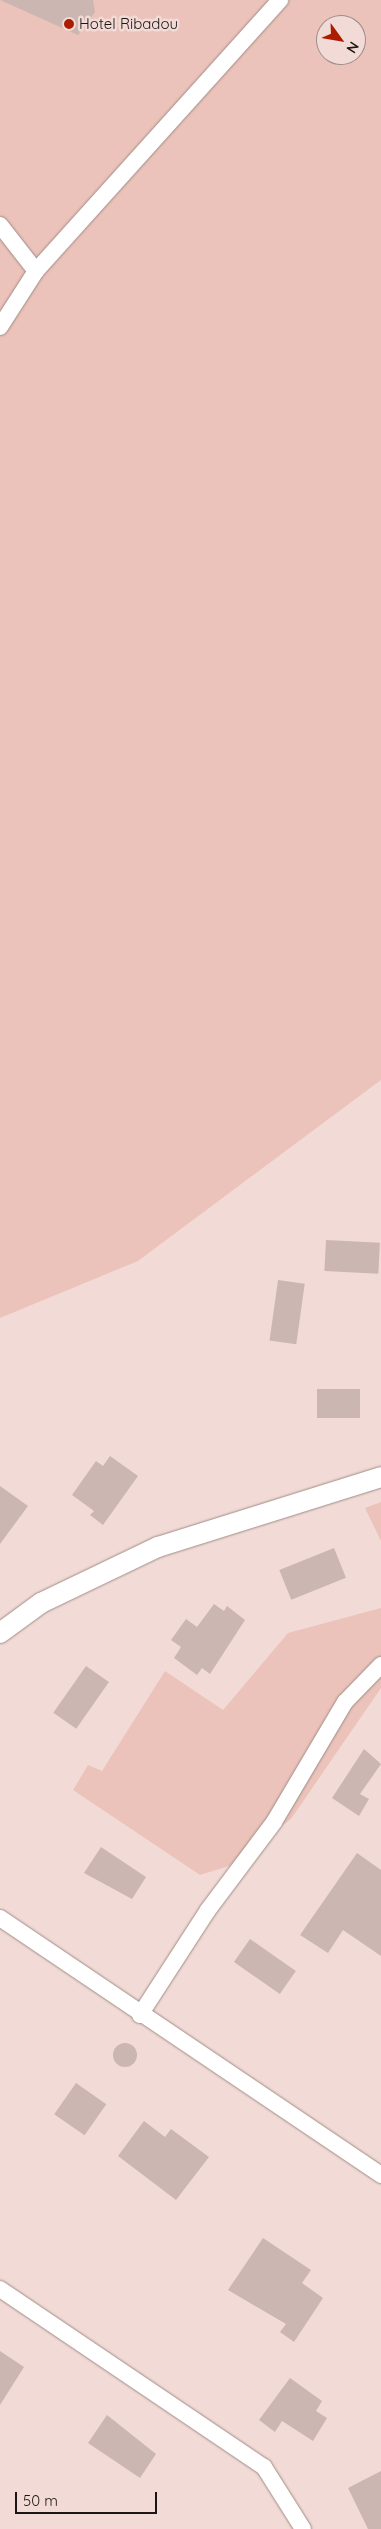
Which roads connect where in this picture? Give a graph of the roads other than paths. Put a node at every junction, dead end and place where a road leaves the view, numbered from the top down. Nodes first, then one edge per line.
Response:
1 (280, 0) edge
2 (0, 225) edge
3 (36, 271) junction
4 (0, 327) edge
5 (381, 1477) edge
6 (0, 1633) edge
7 (381, 1664) edge
8 (0, 1918) edge
9 (140, 2015) junction
10 (381, 2175) edge
11 (0, 2289) edge
12 (303, 2529) edge

1 - 3 street
2 - 3 street
3 - 4 street
5 - 6 street
7 - 9 street
8 - 9 street
9 - 10 street
11 - 12 street

